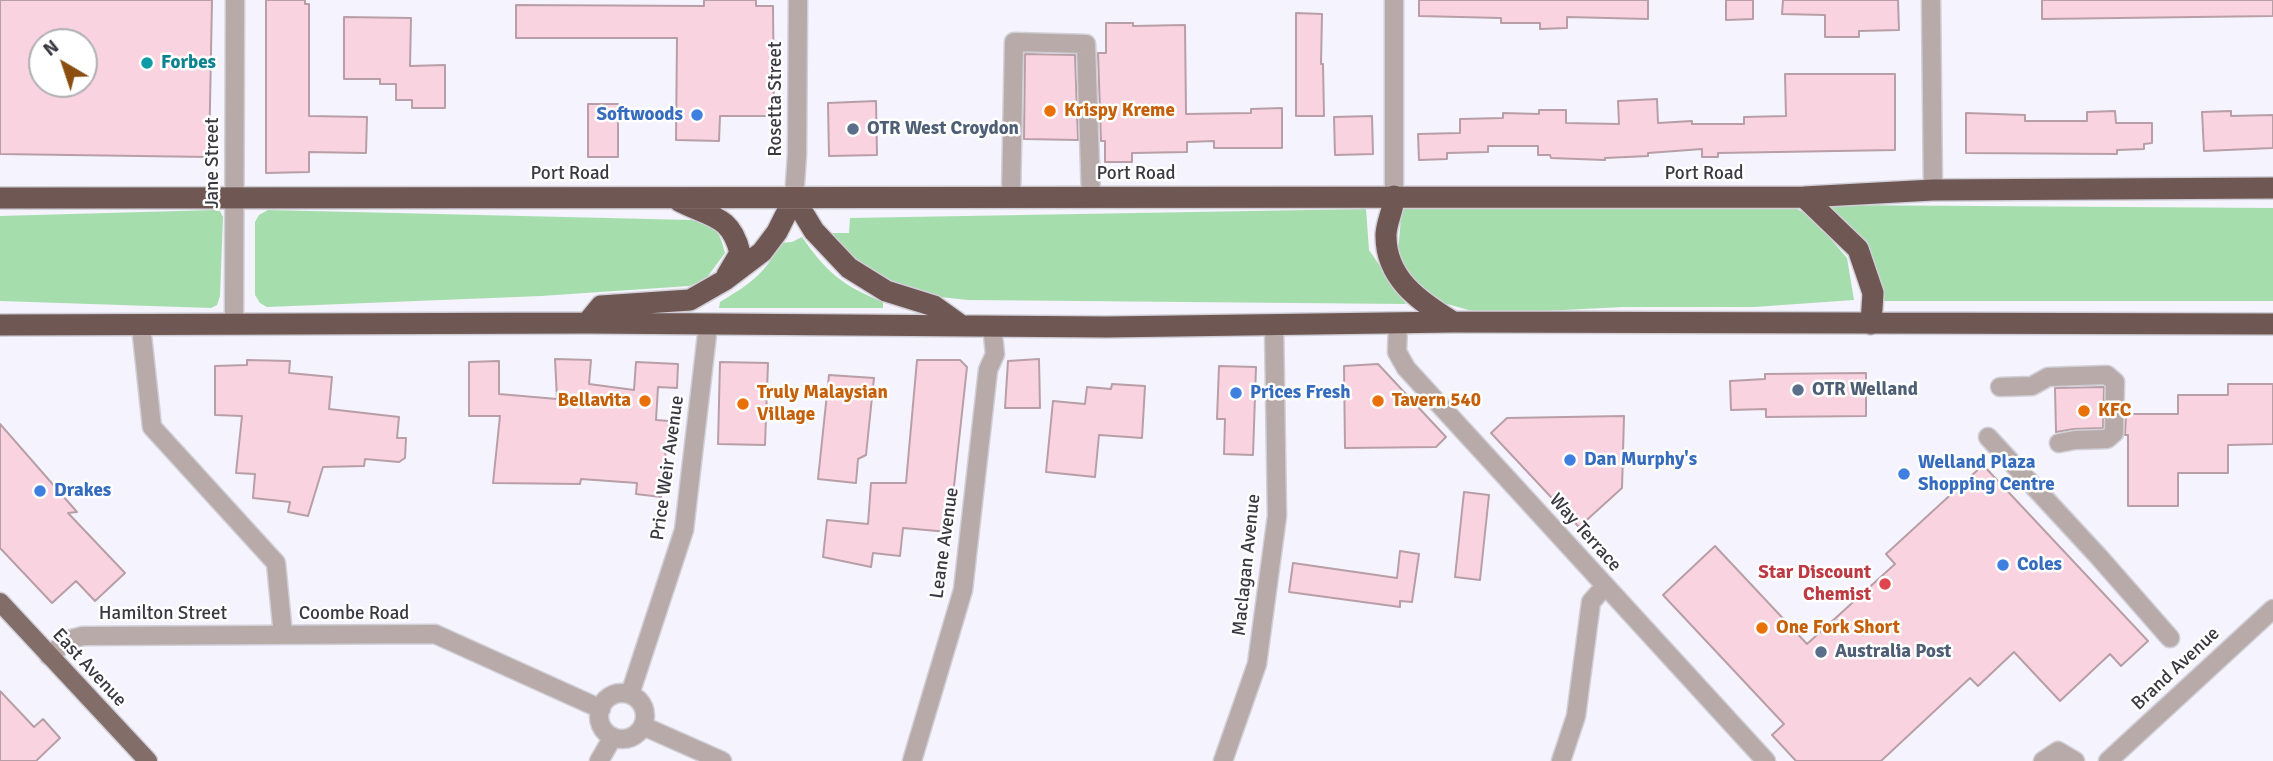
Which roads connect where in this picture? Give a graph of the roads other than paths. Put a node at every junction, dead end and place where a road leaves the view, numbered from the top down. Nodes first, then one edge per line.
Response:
1 (235, 0) edge
2 (798, 0) edge
3 (1394, 0) edge
4 (1931, 0) edge
5 (2273, 188) edge
6 (1933, 190) junction
7 (1394, 196) junction
8 (234, 197) junction
9 (671, 197) junction
10 (1012, 197) junction
11 (1091, 197) junction
12 (1804, 197) junction
13 (0, 198) edge
14 (793, 198) junction
15 (724, 280) junction
16 (1453, 322) junction
17 (587, 323) junction
18 (1398, 324) junction
19 (1871, 324) junction
20 (2273, 324) edge
21 (0, 325) edge
22 (234, 325) junction
23 (1274, 325) junction
24 (141, 326) junction
25 (708, 326) junction
26 (962, 326) junction
27 (992, 326) junction
28 (2000, 387) dead end
29 (1988, 437) dead end
30 (2059, 443) dead end
31 (1605, 586) junction
32 (0, 603) edge
33 (2273, 609) edge
34 (283, 635) junction
35 (2170, 638) dead end
36 (49, 656) junction
37 (630, 694) junction
38 (601, 709) junction
39 (642, 726) junction
40 (613, 737) junction
41 (148, 761) edge
42 (599, 761) edge
43 (722, 761) edge
44 (912, 761) edge
45 (1223, 761) edge
46 (1561, 761) edge
47 (1766, 761) edge
48 (2043, 761) edge
49 (2075, 761) edge
50 (2108, 761) edge

1 - 8 street, Jane Street
2 - 14 street, Rosetta Street
3 - 7 street
4 - 6 street
5 - 6 highway, Port Road
6 - 12 highway, Port Road
7 - 11 highway, Port Road
7 - 12 highway, Port Road
7 - 16 highway
8 - 9 highway, Port Road
8 - 13 highway, Port Road
8 - 22 street, Jane Street
9 - 14 highway, Port Road
9 - 15 highway
10 - 11 highway, Port Road
10 - 11 street
10 - 14 highway, Port Road
12 - 19 highway
14 - 15 highway
14 - 26 highway
15 - 17 highway
16 - 18 highway
16 - 19 highway
17 - 22 highway
17 - 25 highway
18 - 23 highway
18 - 31 street, Way Terrace
19 - 20 highway
21 - 24 highway
22 - 24 highway
23 - 27 highway
23 - 45 street, Maclagan Avenue
24 - 34 street, Coombe Road
25 - 26 highway
25 - 37 street, Price Weir Avenue
26 - 27 highway
27 - 44 street, Leane Avenue
28 - 30 street
29 - 35 street
31 - 46 street
31 - 47 street, Way Terrace
32 - 36 main road, East Avenue
33 - 50 street, Brand Avenue
34 - 36 street, Hamilton Street
34 - 38 street, Coombe Road
36 - 41 main road, East Avenue
37 - 38 street
37 - 39 street
38 - 40 street
39 - 40 street
39 - 43 street
40 - 42 street
48 - 49 street

